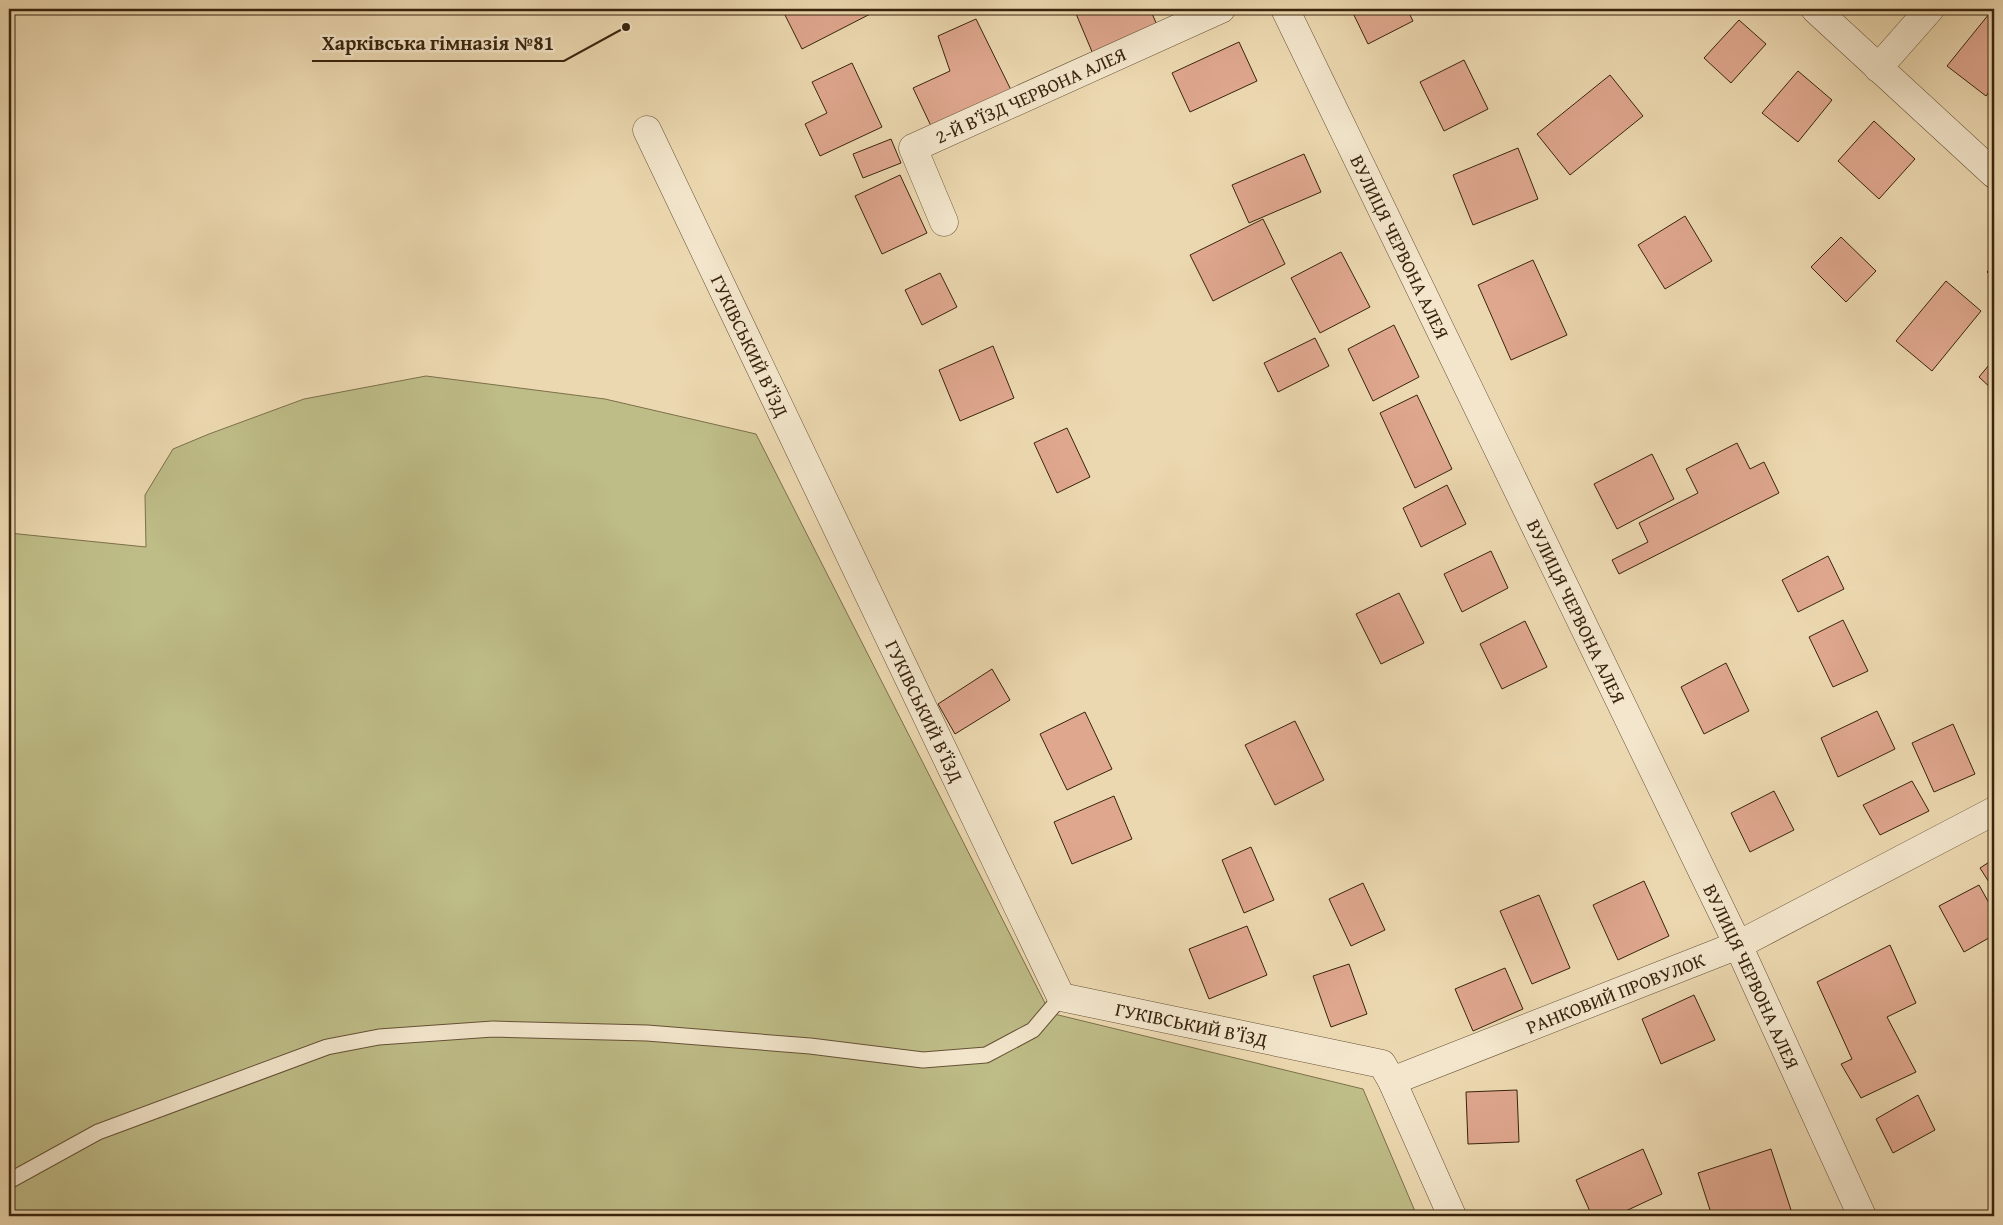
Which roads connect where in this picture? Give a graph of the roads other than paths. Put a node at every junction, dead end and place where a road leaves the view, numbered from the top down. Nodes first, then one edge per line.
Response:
1 (1221, 9) edge
2 (1284, 9) edge
3 (1815, 9) edge
4 (1930, 9) edge
5 (1878, 68) junction
6 (647, 130) dead end
7 (1994, 174) edge
8 (944, 222) dead end
9 (1994, 811) edge
10 (1738, 945) junction
11 (1061, 997) junction
12 (1387, 1072) junction
13 (9, 1181) edge
14 (1452, 1216) edge
15 (1862, 1216) edge

1 - 8 street, 2-Й В’ЇЗД ЧЕРВОНА АЛЕЯ
2 - 10 street, ВУЛИЦЯ ЧЕРВОНА АЛЕЯ
3 - 5 street
4 - 5 street
5 - 7 street
6 - 11 street, ГУКІВСЬКИЙ В’ЇЗД
9 - 10 street, РАНКОВИЙ ПРОВУЛОК
10 - 12 street, РАНКОВИЙ ПРОВУЛОК
10 - 15 street, ВУЛИЦЯ ЧЕРВОНА АЛЕЯ
11 - 12 street, ГУКІВСЬКИЙ В’ЇЗД
11 - 13 lane
12 - 14 street

